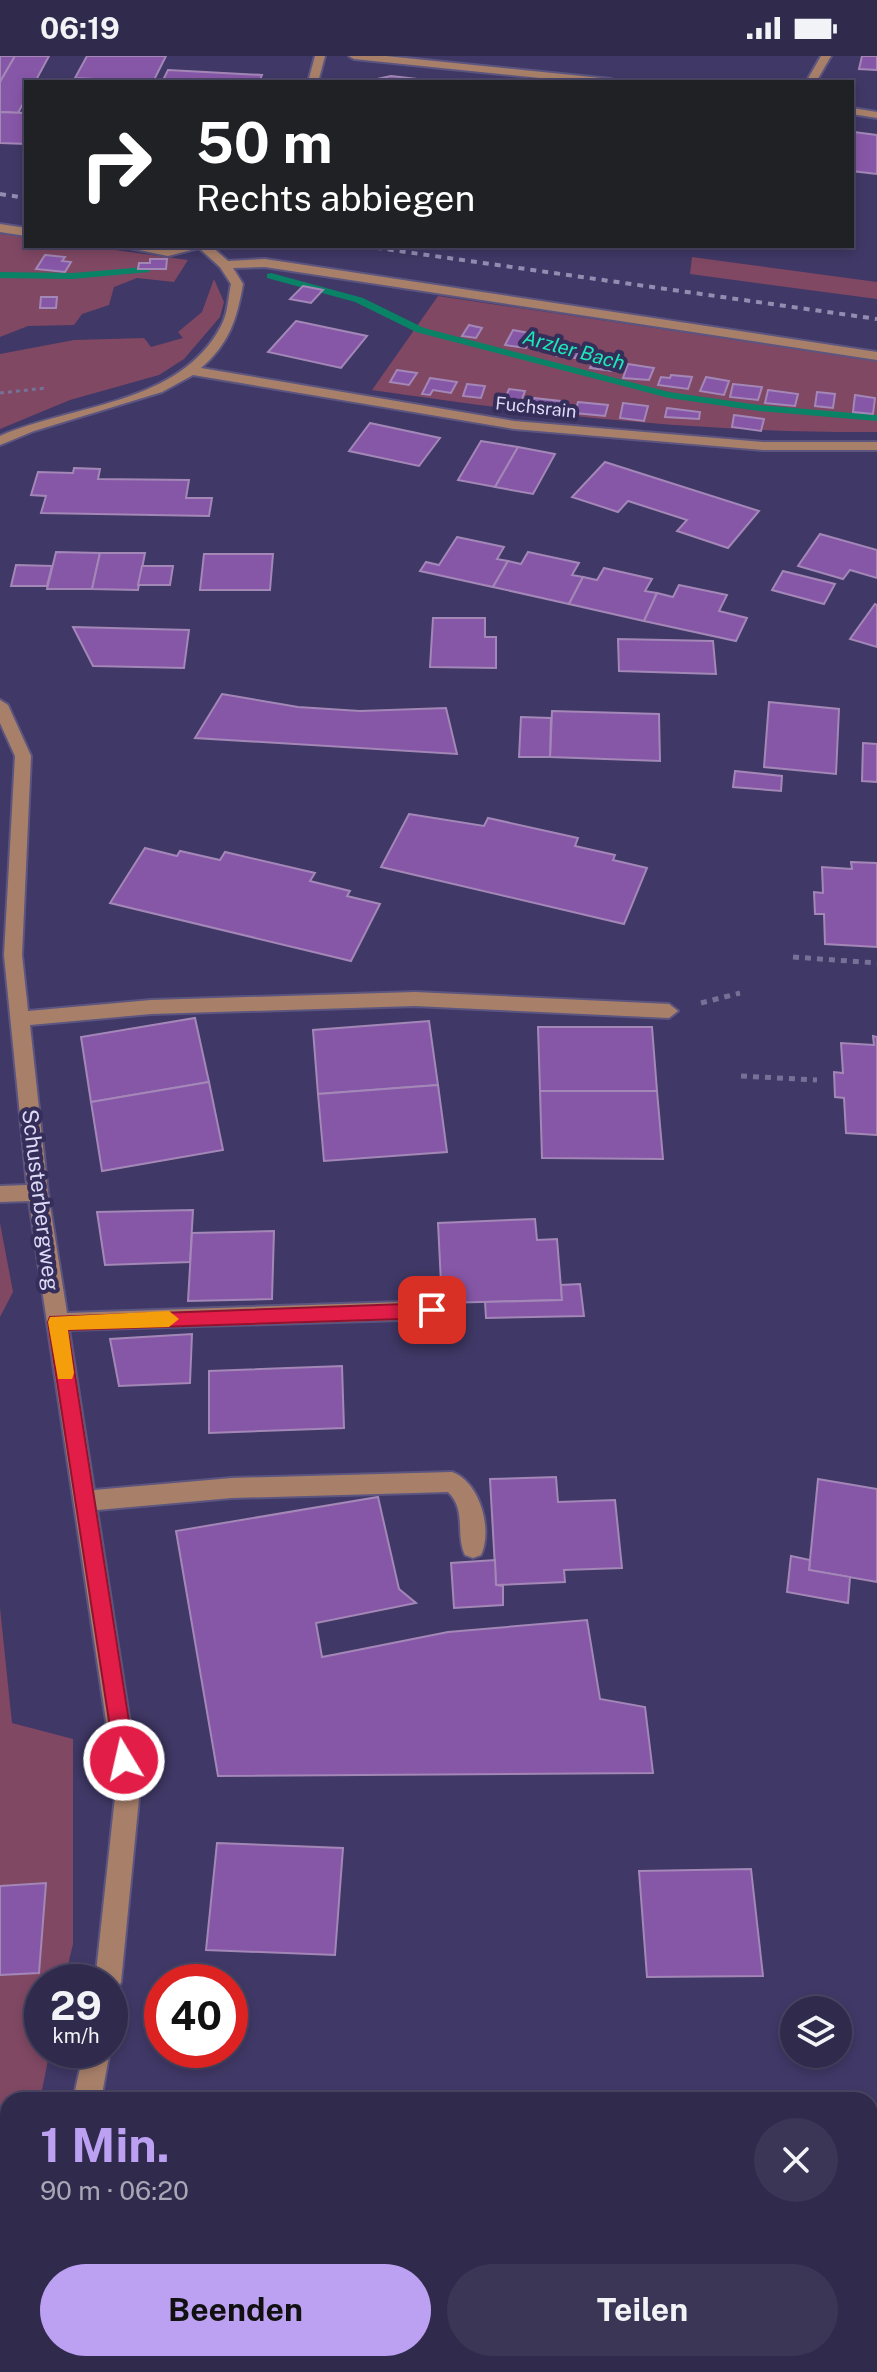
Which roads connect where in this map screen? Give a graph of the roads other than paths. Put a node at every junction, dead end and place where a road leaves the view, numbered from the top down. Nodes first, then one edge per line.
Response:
1 (320, 56) edge
2 (354, 56) edge
3 (826, 56) edge
4 (314, 80) edge
5 (591, 80) edge
6 (812, 80) edge
7 (854, 111) edge
8 (877, 115) edge
9 (0, 228) edge
10 (24, 232) edge
11 (140, 248) edge
12 (185, 248) edge
13 (206, 248) edge
14 (225, 265) junction
15 (877, 356) edge
16 (194, 371) junction
17 (0, 441) edge
18 (877, 446) edge
19 (0, 705) edge
20 (669, 1011) dead end
21 (20, 1019) junction
22 (38, 1193) junction
23 (0, 1194) edge
24 (432, 1310) dead end
25 (57, 1322) junction
26 (84, 1501) junction
27 (473, 1548) dead end
28 (110, 1964) edge
29 (93, 2068) edge
30 (89, 2092) edge

1 - 4 street
2 - 5 street
3 - 6 street
7 - 8 street
9 - 10 street
11 - 12 street
13 - 14 street
14 - 15 street
14 - 16 street
16 - 17 street
16 - 18 street, Fuchsrain
19 - 21 street, Schusterbergweg
20 - 21 street
21 - 22 street, Schusterbergweg
22 - 23 street
22 - 25 street, Schusterbergweg
24 - 25 street
25 - 26 street, Schusterbergweg
26 - 27 street
26 - 28 street, Schusterbergweg
29 - 30 street

